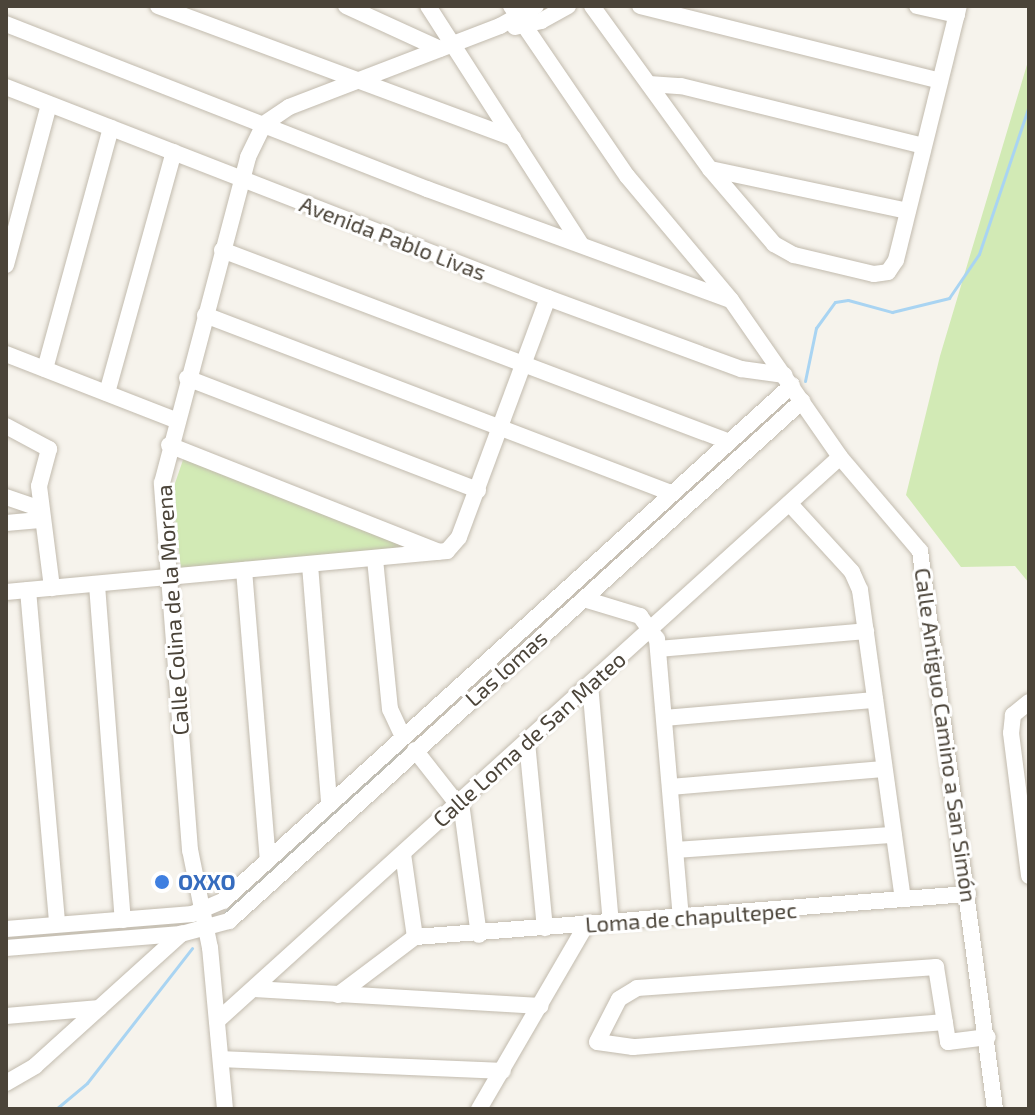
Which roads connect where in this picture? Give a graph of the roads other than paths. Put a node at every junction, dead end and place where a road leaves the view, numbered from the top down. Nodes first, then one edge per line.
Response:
1 (158, 6) edge
2 (346, 6) edge
3 (428, 6) edge
4 (536, 6) edge
5 (568, 6) edge
6 (592, 6) edge
7 (640, 6) edge
8 (917, 6) edge
9 (958, 11) edge
10 (518, 16) edge
11 (6, 24) edge
12 (447, 46) junction
13 (940, 81) junction
14 (353, 82) junction
15 (649, 84) junction
16 (6, 87) edge
17 (49, 105) junction
18 (264, 124) junction
19 (111, 128) junction
20 (513, 138) junction
21 (924, 146) junction
22 (174, 152) junction
23 (710, 169) junction
24 (241, 180) junction
25 (908, 211) junction
26 (580, 243) junction
27 (222, 250) junction
28 (6, 265) edge
29 (548, 298) junction
30 (731, 300) junction
31 (205, 315) junction
32 (6, 354) edge
33 (525, 365) junction
34 (45, 369) junction
35 (187, 378) junction
36 (788, 380) junction
37 (107, 393) junction
38 (802, 401) junction
39 (175, 420) junction
40 (6, 426) edge
41 (502, 427) junction
42 (727, 441) junction
43 (169, 445) junction
44 (840, 457) junction
45 (478, 490) junction
46 (670, 493) junction
47 (6, 497) edge
48 (790, 504) junction
49 (42, 514) junction
50 (6, 523) edge
51 (441, 553) junction
52 (375, 559) junction
53 (310, 565) junction
54 (244, 570) junction
55 (168, 578) junction
56 (97, 585) junction
57 (52, 588) junction
58 (28, 590) junction
59 (6, 592) edge
60 (584, 599) junction
61 (652, 628) junction
62 (866, 631) junction
63 (658, 649) junction
64 (590, 684) junction
65 (875, 700) junction
66 (1029, 702) edge
67 (664, 718) junction
68 (402, 735) junction
69 (527, 742) junction
70 (415, 750) junction
71 (883, 769) junction
72 (670, 787) junction
73 (329, 802) junction
74 (458, 802) junction
75 (893, 835) junction
76 (676, 850) junction
77 (403, 854) junction
78 (268, 859) junction
79 (1029, 876) edge
80 (968, 894) junction
81 (903, 899) junction
82 (203, 912) junction
83 (681, 917) junction
84 (123, 920) junction
85 (611, 923) junction
86 (57, 924) junction
87 (586, 925) junction
88 (545, 928) junction
89 (6, 929) edge
90 (207, 930) junction
91 (181, 934) junction
92 (479, 935) junction
93 (415, 937) junction
94 (6, 948) edge
95 (254, 989) junction
96 (338, 995) junction
97 (540, 1006) junction
98 (100, 1008) junction
99 (6, 1016) edge
100 (217, 1021) junction
101 (945, 1022) junction
102 (988, 1037) junction
103 (221, 1059) junction
104 (503, 1071) junction
105 (6, 1083) edge
106 (225, 1109) edge
107 (479, 1109) edge
108 (995, 1109) edge

1 - 14 street
2 - 12 street
3 - 12 street
4 - 10 street
5 - 10 street
6 - 15 street
7 - 13 street
8 - 9 street
9 - 13 street
10 - 12 street
10 - 30 street, Calle Antiguo Camino a San Simón
11 - 18 street
12 - 14 street
12 - 20 street
13 - 21 street
14 - 18 street
14 - 20 street
15 - 21 street
15 - 23 street
16 - 17 street, Avenida Pablo Livas
17 - 19 street, Avenida Pablo Livas
17 - 28 street
18 - 24 street, Calle Colina de la Morena
18 - 26 street
19 - 22 street, Avenida Pablo Livas
19 - 34 street
20 - 26 street
21 - 25 street
22 - 24 street, Avenida Pablo Livas
22 - 37 street
23 - 25 street
23 - 25 street
24 - 27 street, Calle Colina de la Morena
24 - 29 street, Avenida Pablo Livas
26 - 30 street
27 - 31 street, Calle Colina de la Morena
27 - 33 street
29 - 33 street
29 - 36 street, Avenida Pablo Livas
30 - 36 street, Calle Antiguo Camino a San Simón
31 - 35 street, Calle Colina de la Morena
31 - 41 street
32 - 34 street
33 - 41 street
33 - 42 street
34 - 37 street
35 - 39 street, Calle Colina de la Morena
35 - 45 street
36 - 38 street, Calle Antiguo Camino a San Simón
36 - 42 street, Las lomas
37 - 39 street
38 - 44 street, Calle Antiguo Camino a San Simón
38 - 60 street, Las lomas
39 - 43 street, Calle Colina de la Morena
40 - 49 street
41 - 45 street
41 - 46 street
42 - 46 street, Las lomas
43 - 51 street
43 - 55 street, Calle Colina de la Morena
44 - 48 street, Calle Loma de San Mateo
44 - 80 street, Calle Antiguo Camino a San Simón
45 - 51 street
46 - 68 street, Las lomas
47 - 49 street
48 - 61 street, Calle Loma de San Mateo
48 - 62 street
49 - 50 street
49 - 57 street
51 - 52 street
52 - 53 street
52 - 68 street
53 - 54 street
53 - 73 street
54 - 55 street
54 - 78 street
55 - 56 street
55 - 82 street, Calle Colina de la Morena
56 - 57 street
56 - 84 street
57 - 58 street
58 - 59 street
58 - 86 street
60 - 61 street
60 - 70 street, Las lomas
61 - 63 street
61 - 64 street, Calle Loma de San Mateo
62 - 63 street
62 - 65 street
63 - 67 street
64 - 69 street, Calle Loma de San Mateo
64 - 85 street
65 - 67 street
65 - 71 street
66 - 79 street
67 - 72 street
68 - 73 street, Las lomas
69 - 74 street, Calle Loma de San Mateo
69 - 88 street
70 - 74 street
70 - 90 street, Las lomas
71 - 72 street
71 - 75 street
72 - 76 street
73 - 78 street, Las lomas
74 - 77 street, Calle Loma de San Mateo
74 - 92 street
75 - 76 street
75 - 81 street
76 - 83 street
77 - 93 street
77 - 95 street, Calle Loma de San Mateo
78 - 82 street, Las lomas
80 - 81 street, Loma de chapultepec
80 - 102 street, Calle Antiguo Camino a San Simón
81 - 83 street, Loma de chapultepec
82 - 84 street
82 - 90 street, Calle Colina de la Morena
82 - 91 street, Las lomas
83 - 85 street, Loma de chapultepec
84 - 86 street
85 - 87 street, Loma de chapultepec
86 - 89 street
87 - 88 street, Loma de chapultepec
87 - 97 street
88 - 92 street, Loma de chapultepec
90 - 91 street
90 - 100 street, Calle Colina de la Morena
91 - 94 street
91 - 98 street, Las lomas
92 - 93 street, Loma de chapultepec
93 - 96 street
95 - 96 street
95 - 100 street, Calle Loma de San Mateo
96 - 97 street
97 - 104 street
98 - 99 street
98 - 105 street, Las lomas
100 - 103 street, Calle Colina de la Morena
101 - 101 street
101 - 102 street
102 - 108 street, Calle Antiguo Camino a San Simón
103 - 104 street
103 - 106 street, Calle Colina de la Morena
104 - 107 street

